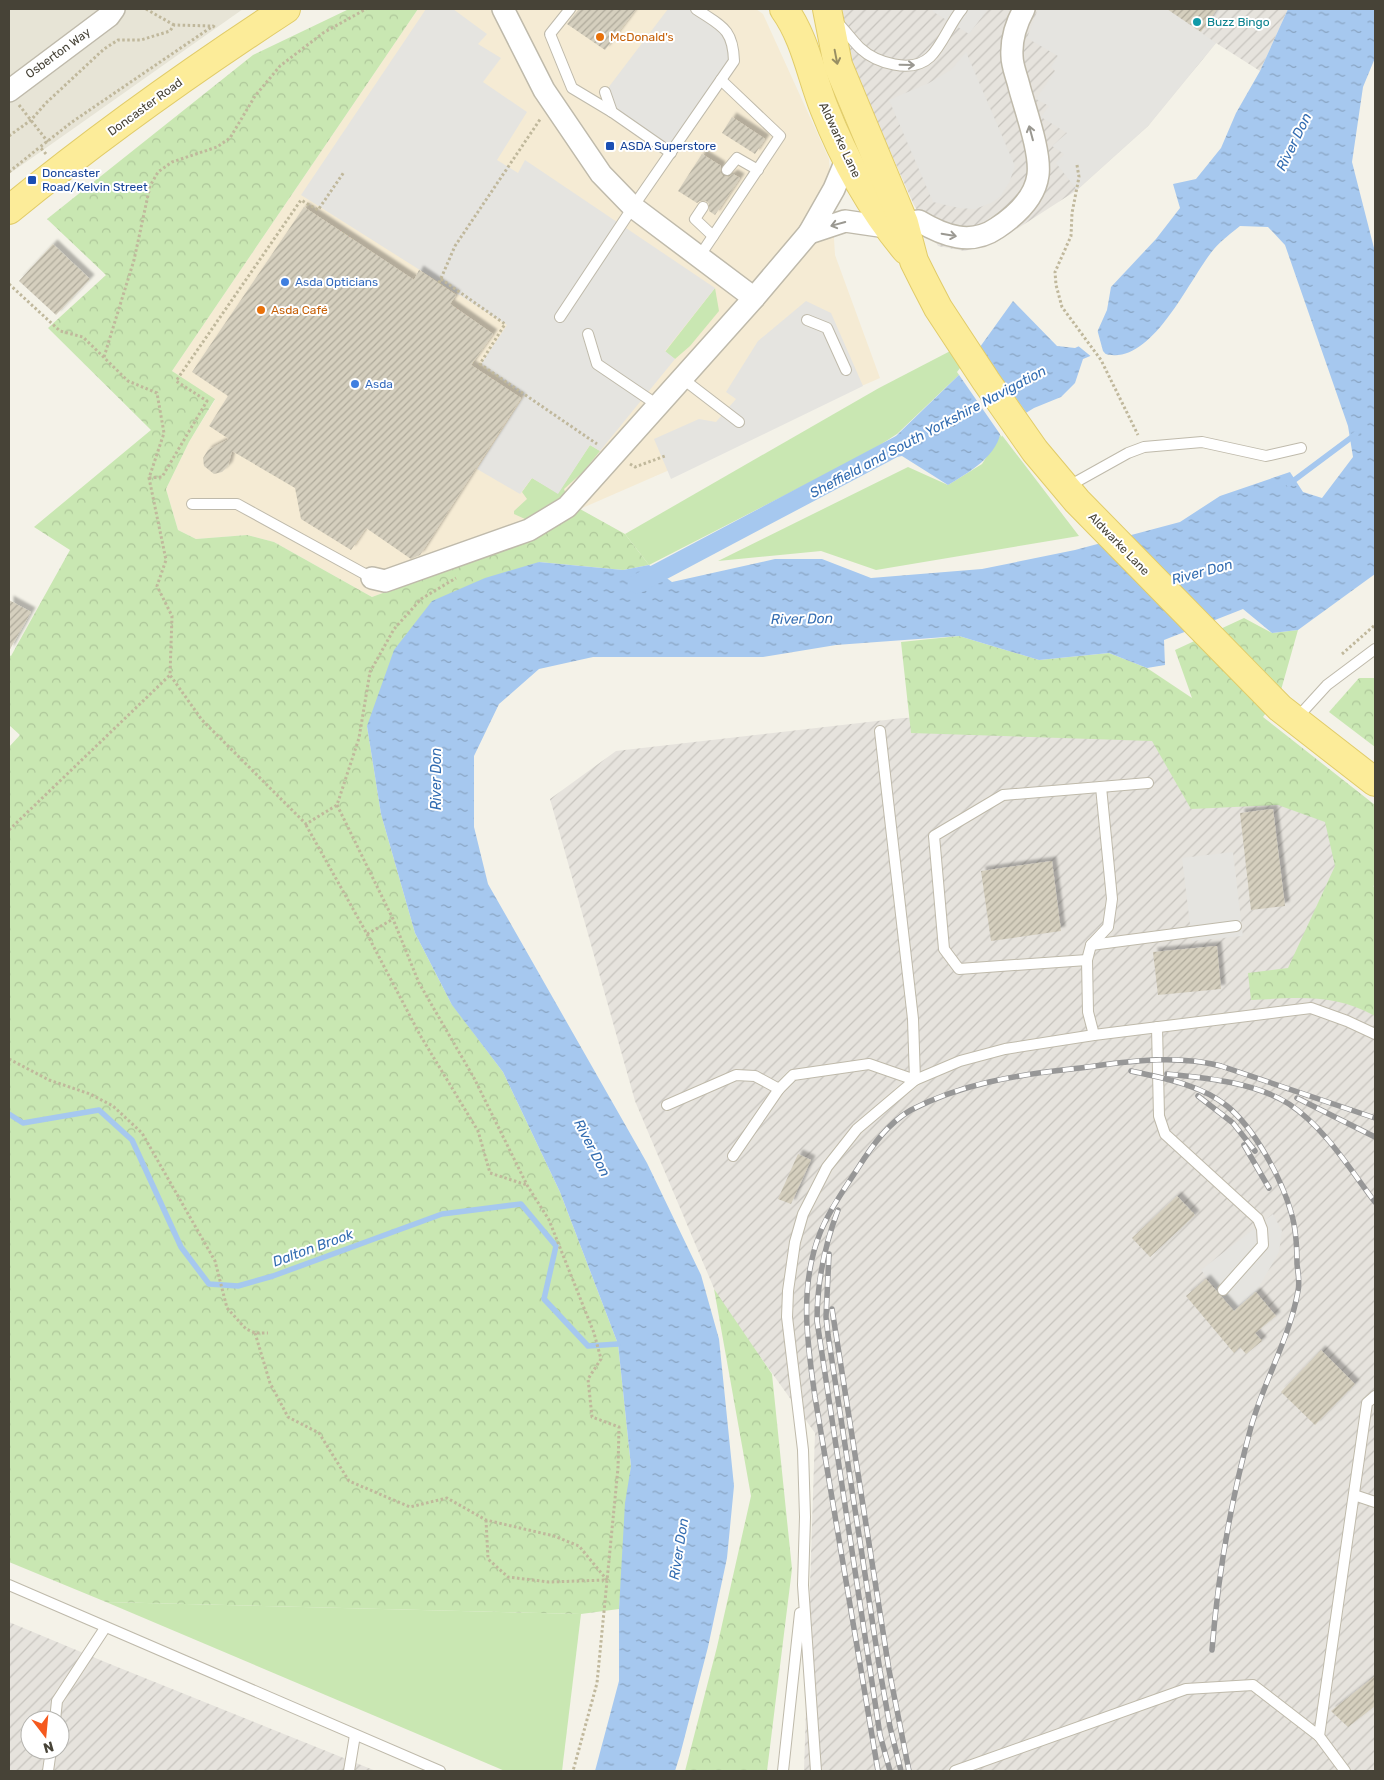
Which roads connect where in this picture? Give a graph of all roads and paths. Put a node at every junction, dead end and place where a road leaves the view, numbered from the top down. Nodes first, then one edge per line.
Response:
1 (146, 9) edge
2 (286, 9) edge
3 (366, 9) edge
4 (503, 9) edge
5 (570, 9) edge
6 (696, 9) edge
7 (784, 9) edge
8 (827, 9) edge
9 (962, 9) edge
10 (1024, 9) edge
11 (112, 12) edge
12 (174, 25) junction
13 (213, 26) dead end
14 (721, 80) junction
15 (605, 92) dead end
16 (12, 95) edge
17 (557, 109) junction
18 (612, 112) junction
19 (30, 120) junction
20 (9, 136) edge
21 (48, 142) dead end
22 (40, 147) dead end
23 (671, 153) junction
24 (847, 158) junction
25 (1077, 165) dead end
26 (727, 170) dead end
27 (758, 170) junction
28 (9, 172) edge
29 (344, 172) dead end
30 (633, 207) junction
31 (703, 207) dead end
32 (9, 210) edge
33 (895, 225) junction
34 (809, 233) junction
35 (713, 236) junction
36 (699, 257) junction
37 (9, 284) edge
38 (754, 298) junction
39 (560, 317) dead end
40 (806, 320) dead end
41 (588, 334) dead end
42 (104, 357) junction
43 (846, 370) dead end
44 (683, 379) junction
45 (659, 406) junction
46 (739, 422) dead end
47 (1144, 447) junction
48 (1301, 448) dead end
49 (615, 455) junction
50 (665, 456) dead end
51 (149, 478) junction
52 (1072, 494) junction
53 (192, 504) dead end
54 (463, 574) dead end
55 (372, 578) joint
56 (1375, 649) edge
57 (170, 675) junction
58 (1287, 714) junction
59 (880, 731) dead end
60 (1375, 782) edge
61 (1148, 783) dead end
62 (1101, 787) junction
63 (337, 805) junction
64 (306, 824) junction
65 (9, 830) edge
66 (393, 919) junction
67 (1236, 926) dead end
68 (367, 934) junction
69 (1091, 945) junction
70 (1087, 960) junction
71 (1157, 1027) junction
72 (1375, 1034) edge
73 (1094, 1035) junction
74 (9, 1059) edge
75 (915, 1080) junction
76 (779, 1089) junction
77 (668, 1105) dead end
78 (733, 1156) dead end
79 (527, 1185) junction
80 (1223, 1290) dead end
81 (254, 1332) junction
82 (268, 1333) dead end
83 (1375, 1396) edge
84 (1354, 1495) junction
85 (1375, 1502) edge
86 (486, 1520) junction
87 (607, 1580) junction
88 (9, 1585) edge
89 (803, 1585) junction
90 (105, 1628) junction
91 (56, 1710) edge
92 (356, 1735) junction
93 (1319, 1736) junction
94 (349, 1771) edge
95 (440, 1771) edge
96 (573, 1771) edge
97 (783, 1771) edge
98 (816, 1771) edge
99 (954, 1771) edge
100 (1345, 1771) edge

1 - 12 path
2 - 32 main road, Doncaster Road
3 - 42 path
4 - 17 street
5 - 18 lane
6 - 14 lane
7 - 24 main road, Aldwarke Lane
8 -> 9 lane
8 -> 33 main road, Aldwarke Lane
33 -> 10 street
11 - 16 street, Osberton Way
12 - 13 path
12 - 19 path
14 - 23 lane
14 - 27 lane
15 - 18 lane
16 - 19 path
17 - 30 street
17 - 49 path
18 - 23 lane
19 - 20 path
19 - 21 path
22 - 28 path
23 - 30 lane
24 - 33 main road, Aldwarke Lane
24 - 34 street
25 - 47 path
26 - 27 lane
27 - 35 lane
29 - 51 path
30 - 36 street
30 - 39 lane
31 - 35 lane
33 -> 34 street
33 - 52 main road, Aldwarke Lane
34 - 38 street
35 - 36 lane
36 - 38 street
37 - 42 path
38 - 44 street
40 - 43 lane
41 - 45 lane
42 - 51 path
44 - 45 street
44 - 46 lane
45 - 49 street
47 - 48 lane
47 - 52 lane
49 - 50 path
49 - 55 street
51 - 57 path
52 - 58 main road, Aldwarke Lane
53 - 55 lane
54 - 63 path
56 - 58 lane
57 - 64 path
57 - 65 path
58 - 60 main road, Aldwarke Lane
59 - 75 lane
61 - 62 lane
62 - 69 lane
62 - 70 lane
63 - 64 path
63 - 66 path
64 - 68 path
66 - 68 path
66 - 79 path
67 - 69 lane
68 - 79 path
69 - 70 lane
70 - 73 lane
71 - 72 lane
71 - 73 lane
71 - 80 lane
73 - 75 lane
74 - 81 path
75 - 76 lane
75 - 89 lane
76 - 77 lane
76 - 78 lane
79 - 87 path
81 - 82 path
81 - 86 path
83 - 84 lane
84 - 85 lane
84 - 93 lane
86 - 87 path
86 - 87 path
87 - 96 path
88 - 90 lane
89 - 97 lane
89 - 98 lane
90 - 91 lane
90 - 92 lane
92 - 94 lane
92 - 95 lane
93 - 99 lane
93 - 100 lane

